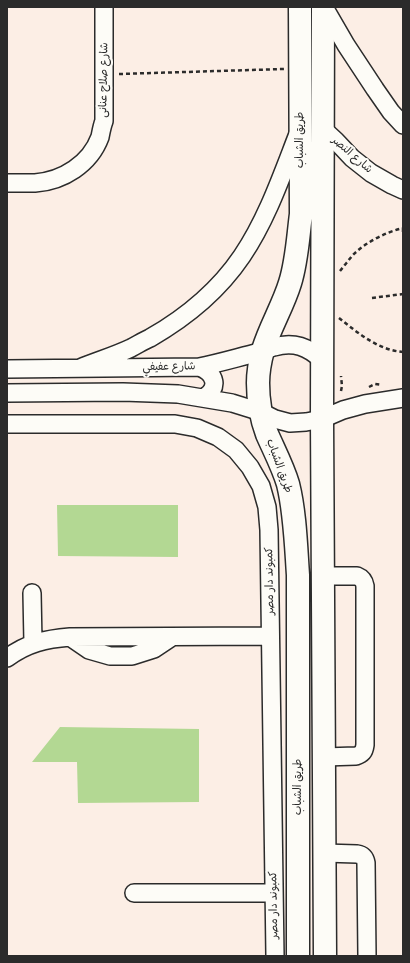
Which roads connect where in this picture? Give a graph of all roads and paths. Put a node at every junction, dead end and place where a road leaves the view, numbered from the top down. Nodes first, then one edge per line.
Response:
1 (104, 7) edge
2 (300, 7) edge
3 (323, 7) edge
4 (300, 69) junction
5 (104, 74) junction
6 (403, 125) edge
7 (300, 128) junction
8 (323, 130) junction
9 (7, 183) edge
10 (403, 190) edge
11 (403, 228) edge
12 (403, 233) edge
13 (337, 267) dead end
14 (403, 292) edge
15 (403, 295) edge
16 (372, 298) dead end
17 (336, 324) dead end
18 (262, 352) junction
19 (403, 352) edge
20 (322, 360) junction
21 (199, 367) junction
22 (7, 368) edge
23 (80, 368) junction
24 (341, 373) dead end
25 (382, 385) dead end
26 (368, 387) dead end
27 (7, 392) edge
28 (341, 392) dead end
29 (203, 398) junction
30 (403, 398) edge
31 (261, 412) junction
32 (322, 419) junction
33 (14, 424) edge
34 (323, 576) junction
35 (32, 593) dead end
36 (270, 636) junction
37 (33, 643) junction
38 (7, 658) edge
39 (324, 757) junction
40 (324, 853) junction
41 (134, 893) dead end
42 (274, 893) junction
43 (274, 956) edge
44 (298, 956) edge
45 (324, 956) edge
46 (367, 956) edge

1 - 5 street, شارع صلاح عنانى
2 - 4 main road, طريق الشباب
3 - 6 street
3 - 8 main road, طريق الشباب
4 - 5 path
4 - 7 main road, طريق الشباب
5 - 9 street, شارع صلاح عنانى
7 - 18 main road, طريق الشباب
7 - 23 street
8 - 10 street, شارع النصر
8 - 20 main road, طريق الشباب
11 - 12 path
11 - 13 path
14 - 15 path
15 - 16 path
17 - 19 path
18 - 20 street, شارع عفيفي
18 - 21 street, شارع عفيفي
18 - 31 main road, طريق الشباب
20 - 32 main road, طريق الشباب
21 - 23 street, شارع عفيفي
21 - 29 street
22 - 23 street, شارع عفيفي
24 - 28 path
25 - 26 path
27 - 29 street
29 - 31 street
30 - 32 street
31 - 32 street
31 - 44 main road, طريق الشباب
32 - 34 main road, طريق الشباب
33 - 36 street, كمبوند دار مصر
34 - 39 main road, طريق الشباب
34 - 39 street
35 - 37 street
36 - 37 street
36 - 42 street, كمبوند دار مصر
37 - 38 street
39 - 40 main road, طريق الشباب
40 - 45 main road, طريق الشباب
40 - 46 street
41 - 42 street
42 - 43 street, كمبوند دار مصر

